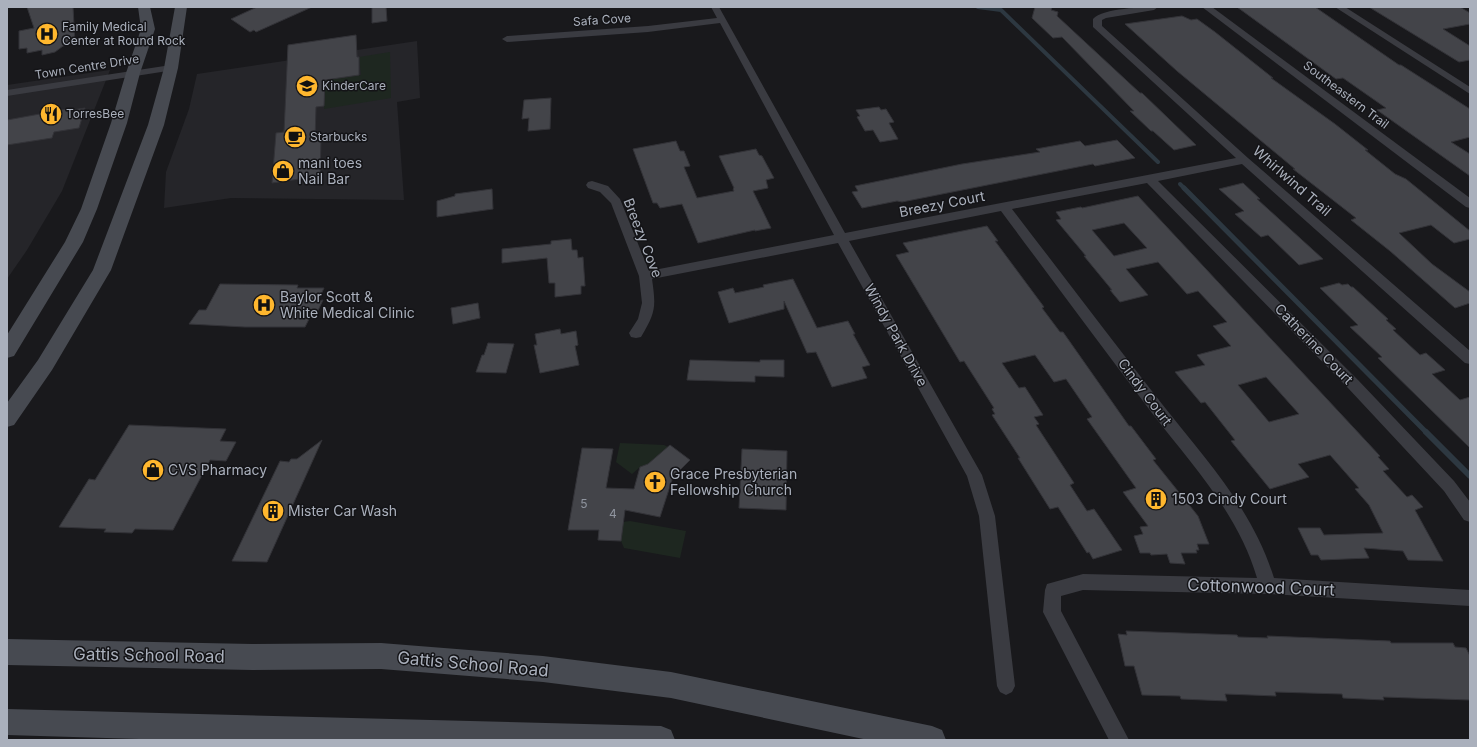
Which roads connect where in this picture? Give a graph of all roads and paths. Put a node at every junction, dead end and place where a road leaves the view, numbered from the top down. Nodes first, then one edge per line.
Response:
1 (144, 7) edge
2 (181, 7) edge
3 (714, 7) edge
4 (1154, 7) edge
5 (1206, 7) edge
6 (1339, 7) edge
7 (722, 20) junction
8 (507, 39) dead end
9 (170, 72) junction
10 (131, 78) junction
11 (1470, 91) edge
12 (7, 93) edge
13 (7, 102) edge
14 (1244, 160) junction
15 (1150, 179) junction
16 (592, 185) dead end
17 (1470, 204) edge
18 (1004, 207) junction
19 (842, 239) junction
20 (645, 276) junction
21 (636, 333) dead end
22 (7, 351) edge
23 (1470, 359) edge
24 (7, 419) edge
25 (1470, 515) edge
26 (1268, 586) junction
27 (1470, 598) edge
28 (7, 652) edge
29 (1006, 686) dead end
30 (7, 722) edge
31 (354, 736) edge
32 (661, 740) edge
33 (932, 740) edge
34 (1119, 740) edge

1 - 10 main road
2 - 9 main road
3 - 7 street, Windy Park Drive
4 - 14 street, Whirlwind Trail
5 - 17 street, Southeastern Trail
6 - 11 street
7 - 8 street, Safa Cove
7 - 19 street, Windy Park Drive
9 - 10 street, Town Centre Drive
9 - 24 main road
10 - 12 street, Town Centre Drive
10 - 13 street, Town Centre Drive
10 - 22 main road
14 - 15 street, Breezy Court
14 - 23 street, Whirlwind Trail
15 - 18 street, Breezy Court
15 - 25 street, Catherine Court
16 - 20 street, Breezy Cove
18 - 19 street, Breezy Court
18 - 26 street, Cindy Court
19 - 20 street, Breezy Court
19 - 29 street, Windy Park Drive
20 - 21 street, Breezy Cove
26 - 27 street, Cottonwood Court
26 - 34 street, Cottonwood Court
28 - 33 main road, Gattis School Road
30 - 31 main road
31 - 32 main road

